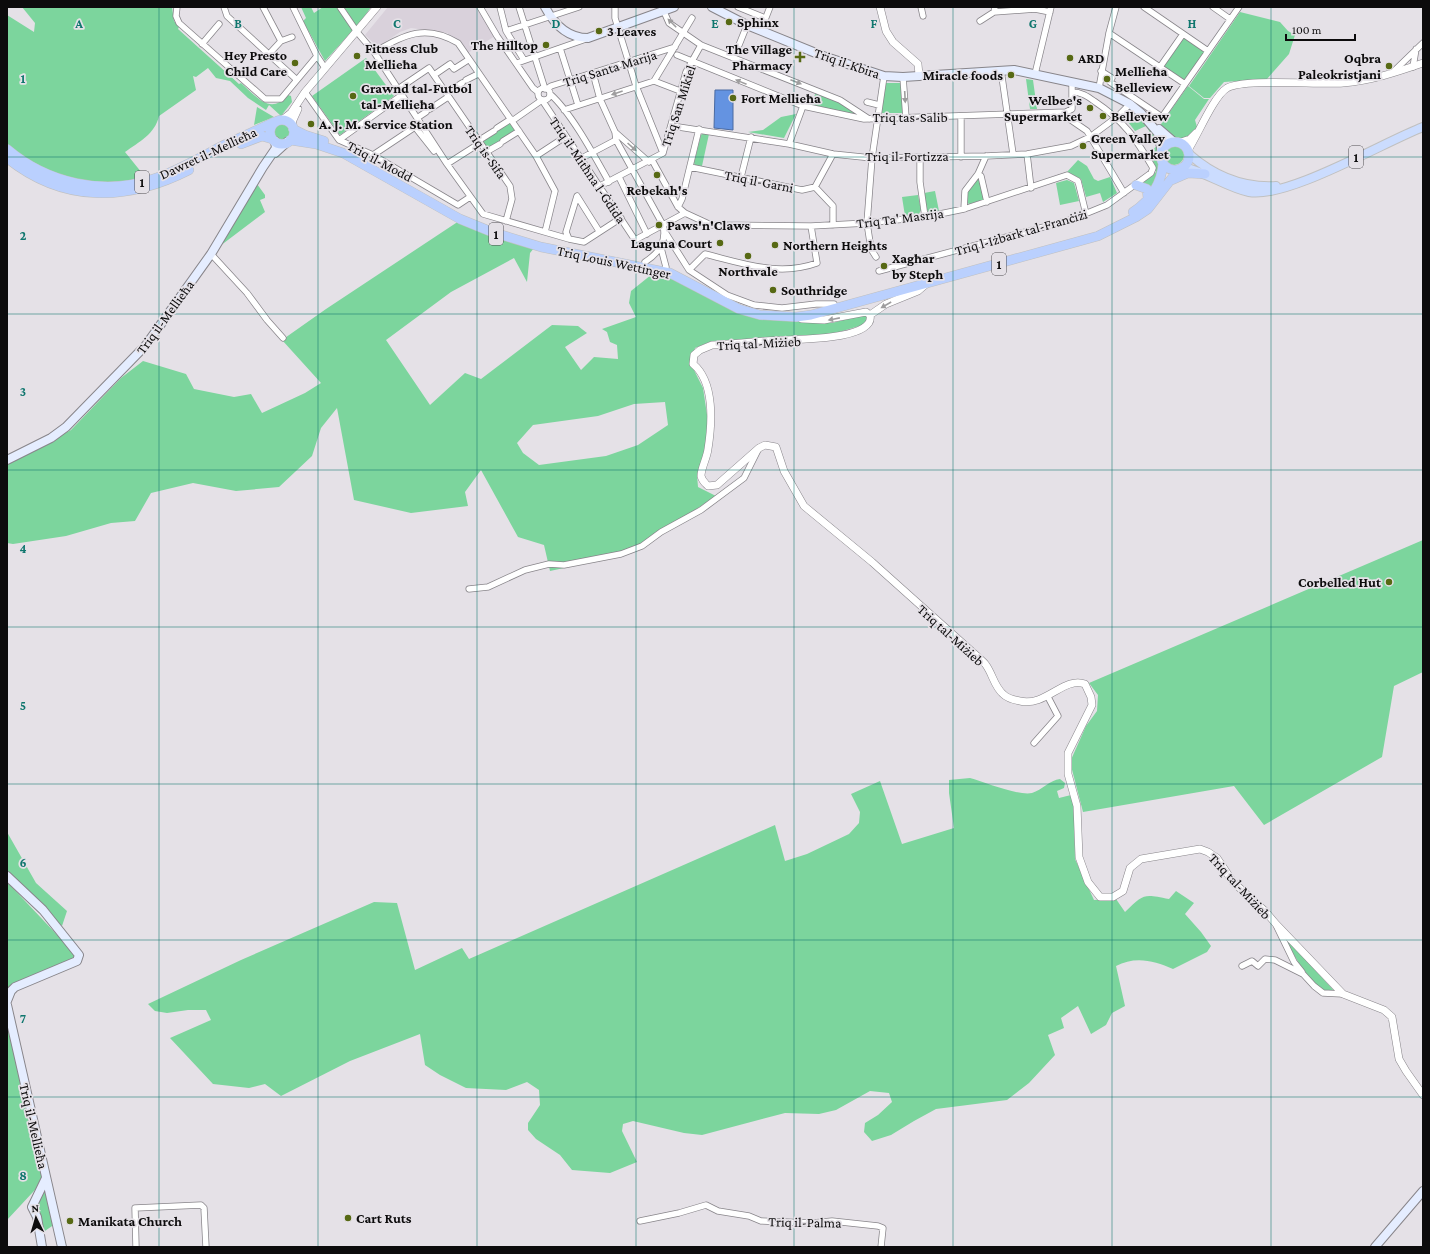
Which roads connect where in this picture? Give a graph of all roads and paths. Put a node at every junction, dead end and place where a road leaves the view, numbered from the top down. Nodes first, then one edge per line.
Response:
1 (177, 7) edge
2 (224, 7) edge
3 (263, 7) edge
4 (293, 7) edge
5 (340, 7) edge
6 (377, 7) edge
7 (480, 7) edge
8 (500, 7) edge
9 (519, 7) edge
10 (545, 7) edge
11 (579, 7) edge
12 (615, 7) edge
13 (674, 7) edge
14 (712, 7) edge
15 (738, 7) edge
16 (770, 7) edge
17 (880, 7) edge
18 (921, 7) edge
19 (1116, 7) edge
20 (1144, 7) edge
21 (1214, 7) edge
22 (1239, 7) edge
23 (663, 9) edge
24 (995, 9) edge
25 (1051, 9) edge
26 (723, 10) edge
27 (923, 16) dead end
28 (550, 17) junction
29 (692, 18) dead end
30 (765, 18) junction
31 (1230, 19) junction
32 (980, 21) dead end
33 (219, 24) dead end
34 (525, 25) junction
35 (747, 25) junction
36 (618, 28) junction
37 (761, 30) junction
38 (506, 31) junction
39 (357, 32) junction
40 (683, 33) junction
41 (1109, 33) junction
42 (1183, 34) junction
43 (292, 36) dead end
44 (588, 38) junction
45 (281, 41) junction
46 (1423, 43) edge
47 (202, 44) junction
48 (702, 45) junction
49 (739, 45) dead end
50 (675, 47) junction
51 (560, 48) junction
52 (1416, 49) junction
53 (1208, 51) junction
54 (374, 52) junction
55 (269, 54) junction
56 (677, 55) dead end
57 (317, 56) junction
58 (536, 56) junction
59 (468, 60) junction
60 (524, 60) junction
61 (692, 61) junction
62 (628, 62) junction
63 (517, 63) junction
64 (1423, 63) edge
65 (1160, 67) junction
66 (1413, 67) junction
67 (325, 68) junction
68 (1001, 70) junction
69 (1101, 71) junction
70 (593, 73) junction
71 (478, 74) junction
72 (1035, 74) junction
73 (1391, 74) junction
74 (434, 75) junction
75 (919, 75) junction
76 (884, 76) junction
77 (904, 77) junction
78 (297, 80) junction
79 (571, 80) junction
80 (654, 81) junction
81 (1072, 82) junction
82 (1185, 84) junction
83 (636, 86) junction
84 (1099, 88) junction
85 (398, 89) junction
86 (547, 91) junction
87 (680, 91) junction
88 (304, 92) junction
89 (538, 92) junction
90 (1072, 92) junction
91 (447, 95) junction
92 (399, 97) dead end
93 (600, 99) junction
94 (542, 100) junction
95 (867, 102) dead end
96 (1130, 104) junction
97 (578, 105) junction
98 (879, 105) junction
99 (803, 106) junction
100 (564, 110) junction
101 (1066, 112) junction
102 (1006, 114) junction
103 (961, 116) junction
104 (1117, 117) junction
105 (417, 118) junction
106 (877, 118) junction
107 (906, 118) junction
108 (869, 119) junction
109 (511, 120) junction
110 (278, 121) junction
111 (672, 126) junction
112 (1423, 126) edge
113 (293, 128) junction
114 (699, 129) junction
115 (1200, 129) junction
116 (519, 131) junction
117 (615, 132) junction
118 (565, 137) junction
119 (751, 137) junction
120 (1090, 137) junction
121 (273, 140) junction
122 (340, 140) junction
123 (616, 140) junction
124 (288, 141) junction
125 (479, 142) junction
126 (1178, 142) junction
127 (789, 144) junction
128 (7, 149) edge
129 (434, 151) dead end
130 (486, 152) junction
131 (592, 152) junction
132 (1162, 152) junction
133 (1189, 152) junction
134 (663, 153) junction
135 (833, 154) junction
136 (1013, 154) junction
137 (1027, 154) junction
138 (373, 155) junction
139 (536, 156) junction
140 (986, 156) junction
141 (271, 157) junction
142 (920, 157) junction
143 (961, 157) junction
144 (7, 158) edge
145 (872, 158) junction
146 (580, 159) junction
147 (650, 161) junction
148 (1163, 163) junction
149 (447, 164) junction
150 (690, 167) junction
151 (1181, 168) junction
152 (634, 170) junction
153 (978, 174) junction
154 (1205, 174) junction
155 (619, 177) junction
156 (741, 177) junction
157 (1170, 181) junction
158 (608, 182) junction
159 (1136, 185) junction
160 (1288, 185) junction
161 (598, 187) junction
162 (815, 187) junction
163 (1031, 188) junction
164 (1124, 193) junction
165 (470, 197) junction
166 (1148, 199) junction
167 (987, 202) junction
168 (678, 207) junction
169 (964, 210) junction
170 (685, 213) junction
171 (1086, 214) junction
172 (925, 217) junction
173 (621, 218) junction
174 (506, 221) junction
175 (867, 223) junction
176 (663, 225) junction
177 (833, 225) junction
178 (811, 226) junction
179 (599, 231) junction
180 (545, 232) junction
181 (665, 232) junction
182 (647, 234) junction
183 (569, 239) junction
184 (661, 248) junction
185 (211, 254) junction
186 (876, 257) dead end
187 (645, 262) junction
188 (666, 267) junction
189 (689, 270) junction
190 (879, 271) dead end
191 (927, 283) junction
192 (834, 304) junction
193 (870, 315) junction
194 (796, 317) junction
195 (284, 338) dead end
196 (759, 448) junction
197 (7, 460) edge
198 (470, 589) dead end
199 (1048, 697) junction
200 (1034, 743) dead end
201 (7, 876) edge
202 (1276, 924) junction
203 (1242, 966) dead end
204 (1303, 974) junction
205 (1343, 994) junction
206 (7, 1001) edge
207 (7, 1005) edge
208 (1423, 1095) edge
209 (46, 1178) junction
210 (1423, 1191) edge
211 (640, 1221) dead end
212 (42, 1247) edge
213 (62, 1247) edge
214 (136, 1247) edge
215 (206, 1247) edge
216 (881, 1247) edge
217 (1375, 1247) edge

1 - 47 street
2 - 55 street
3 - 45 street
4 - 57 street
5 - 39 street
6 - 39 street
7 - 63 street
8 - 38 street
9 - 34 street
10 - 28 main road
11 - 28 street
12 - 36 street
13 - 23 main road
14 - 26 main road, Triq il-Kbira
15 - 30 street
16 - 30 street
17 - 75 street
18 - 27 street
19 - 41 street
20 - 42 street
21 - 31 street
22 - 31 street
23 - 36 main road
40 -> 23 street, Triq tas-Salib
24 - 25 street
24 - 32 street
25 - 72 street
26 - 35 main road, Triq il-Kbira
28 - 34 street
28 - 44 main road
29 - 40 street
30 - 37 street
31 - 53 street
33 - 47 street
34 - 38 street
34 - 58 street
35 - 37 main road, Triq il-Kbira
35 - 49 street
36 - 44 main road
36 - 62 street
37 - 76 main road, Triq il-Kbira
38 - 60 street
39 - 54 street
39 - 67 street
40 - 48 street, Triq tas-Salib
40 - 50 street
41 - 65 street
41 - 69 street
42 - 53 street
42 - 65 street
43 - 45 street
44 - 51 street
45 - 55 street
46 - 52 street
47 - 78 street
48 - 61 street, Triq San Mikiel
48 -> 108 street, Triq tas-Salib
50 - 62 street, Triq Santa Marija
50 - 80 street
51 - 58 street
51 - 79 street
52 - 66 street
52 - 73 street
53 - 82 street
54 - 59 street
54 - 85 street
55 - 78 street
56 - 61 street
57 - 67 street
57 - 78 street
58 - 60 street
58 - 86 street
59 - 71 street
59 - 74 street
60 - 63 street
61 - 87 street, Triq San Mikiel
99 -> 61 street
62 - 70 street, Triq Santa Marija
62 - 83 street
63 - 89 street
64 - 66 street
65 - 82 street
66 - 73 street
67 - 88 street
68 - 72 main road, Triq il-Kbira
68 - 75 main road, Triq il-Kbira
68 - 102 street
69 - 82 street
69 - 84 street
70 - 79 street, Triq Santa Marija
70 - 93 street
71 - 91 street
71 - 109 street
72 - 81 main road, Triq il-Kbira
73 - 115 street
74 - 85 street, Triq is-Sifa
74 - 91 street, Triq is-Sifa
75 - 77 main road, Triq il-Kbira
76 - 77 main road, Triq il-Kbira
76 - 98 street
77 -> 107 street
79 - 86 street, Triq Santa Marija
79 - 97 street
80 - 83 street
80 - 87 street
81 - 84 main road, Triq il-Kbira
81 - 90 street
83 -> 93 street
83 - 134 street
84 - 96 main road, Triq il-Kbira
85 - 105 street
86 - 89 street
86 - 94 street
86 - 100 street
87 - 111 street, Triq San Mikiel
88 - 110 street
88 - 113 street
88 - 122 street, Triq il-Modd
89 - 94 street
90 - 101 street
90 - 104 street
91 - 105 street
91 - 125 street, Triq is-Sifa
92 - 122 street
93 - 97 street
93 - 117 street
94 - 109 street
94 - 118 street, Triq il-Mitħna l-Ġdida
95 - 98 street
96 - 104 street, Triq il-Fortizza
96 - 126 main road, Triq il-Kbira
96 - 132 main road, Triq il-Kbira
97 - 100 street
98 - 106 street
99 - 108 street
99 - 127 street
100 - 131 street
101 - 102 street, Triq tas-Salib
101 - 120 street
102 - 103 street, Triq tas-Salib
102 - 136 street
103 - 107 street, Triq tas-Salib
103 - 143 street
104 - 120 street, Triq il-Fortizza
104 - 159 street, Triq l-Iżbark tal-Franċiżi
105 - 149 street
106 - 107 street, Triq tas-Salib
106 - 108 street, Triq tas-Salib
106 - 145 street
109 - 116 street
109 - 125 street
110 - 113 highway
110 - 121 highway
110 - 128 highway, Dawret il-Mellieħa / 1
111 - 114 street, Triq il-Fortizza
111 - 134 street, Triq San Mikiel
112 - 160 main road, 1
113 - 124 highway
113 - 187 highway, Triq Louis Wettinger / 1
114 - 119 street, Triq il-Fortizza
114 - 150 street
115 - 126 street
115 - 133 street
116 - 130 street
116 - 139 street
117 - 123 street
117 -> 147 street
118 - 139 street
118 - 146 street, Triq il-Mitħna l-Ġdida
119 - 127 street, Triq il-Fortizza
119 - 156 street
120 - 137 street, Triq il-Fortizza
120 - 164 street
121 - 124 highway
121 - 141 main road, Triq il-Mellieħa
121 - 144 highway, Dawret il-Mellieħa / 1
122 - 138 street, Triq il-Modd
123 - 131 street
123 - 152 street
124 - 141 main road, Triq il-Mellieħa
124 - 194 highway, Triq Louis Wettinger / 1
125 - 130 street, Triq is-Sifa
125 - 149 street
126 - 132 highway
126 - 133 highway, 1
127 - 135 street, Triq il-Fortizza
129 - 138 street
130 - 174 street, Triq is-Sifa
131 - 146 street
131 - 158 street
132 - 148 highway, 1
133 - 151 highway, 1
133 - 160 main road, 1
134 - 147 street, Triq San Mikiel
135 - 145 street, Triq il-Fortizza
135 - 162 street
136 - 137 street, Triq il-Fortizza
136 - 140 street, Triq il-Fortizza
137 - 163 street
138 - 165 street, Triq il-Modd
139 - 180 street
140 - 143 street, Triq il-Fortizza
140 - 153 street
141 - 185 main road, Triq il-Mellieħa
142 - 143 street, Triq il-Fortizza
142 - 145 street, Triq il-Fortizza
142 - 172 street
145 - 175 street
146 - 161 street, Triq il-Mitħna l-Ġdida
147 - 152 street, Triq San Mikiel
147 - 168 street
148 - 151 highway, 1
148 - 166 highway, Triq Louis Wettinger / 1
149 - 165 street
150 - 156 street, Triq il-Garni
150 - 168 street
151 - 154 main road, 1
151 - 157 highway, Triq Louis Wettinger / 1
152 - 155 street, Triq San Mikiel
152 - 176 street
153 - 167 street
153 - 169 street
154 - 157 highway
154 - 160 main road, 1
155 - 158 street, Triq San Mikiel
155 - 182 street
156 - 162 street, Triq il-Garni
157 - 191 highway, Triq Louis Wettinger / 1
158 - 161 street, Triq San Mikiel
159 - 164 street, Triq l-Iżbark tal-Franċiżi
159 - 166 highway
161 - 173 street, Triq il-Mitħna l-Ġdida
162 - 177 street
163 - 167 street, Triq Ta' Masrija
163 - 171 street, Triq Ta' Masrija
164 - 171 street, Triq l-Iżbark tal-Franċiżi
165 - 174 street
166 - 192 highway, Triq Louis Wettinger / 1
167 - 169 street, Triq Ta' Masrija
168 - 170 street, Triq Ta' Masrija
169 - 172 street, Triq Ta' Masrija
170 - 176 street
170 - 178 street, Triq Ta' Masrija
171 - 190 street, Triq l-Iżbark tal-Franċiżi
172 - 175 street, Triq Ta' Masrija
173 - 179 street
173 - 182 street, Triq il-Mitħna l-Ġdida
174 - 180 street
175 - 177 street, Triq Ta' Masrija
175 - 186 street
176 - 181 street
176 - 182 street
177 - 178 street, Triq Ta' Masrija
178 - 189 street
179 - 183 street
179 - 183 street
180 - 183 street
181 - 184 street
181 - 189 street
184 - 187 street
184 - 188 street
185 - 195 street
185 - 197 main road, Triq il-Mellieħa
187 - 188 highway, Triq Louis Wettinger / 1
188 - 192 highway, Triq Louis Wettinger / 1
189 - 192 street
191 -> 193 street, Triq tal-Miżieb
191 - 194 highway, Triq Louis Wettinger / 1
193 -> 194 street, Triq tal-Miżieb
193 - 196 street, Triq tal-Miżieb
196 - 198 street
196 - 199 street, Triq tal-Miżieb
199 - 200 street
199 - 202 street, Triq tal-Miżieb
201 - 206 main road
202 - 204 street
202 - 205 street, Triq tal-Miżieb
203 - 204 street
204 - 205 street
205 - 208 street, Triq tal-Miżieb
207 - 209 main road, Triq il-Mellieħa
209 - 212 main road
209 - 213 main road, Triq il-Mellieħa
210 - 217 main road
211 - 216 street, Triq il-Palma
214 - 215 street

